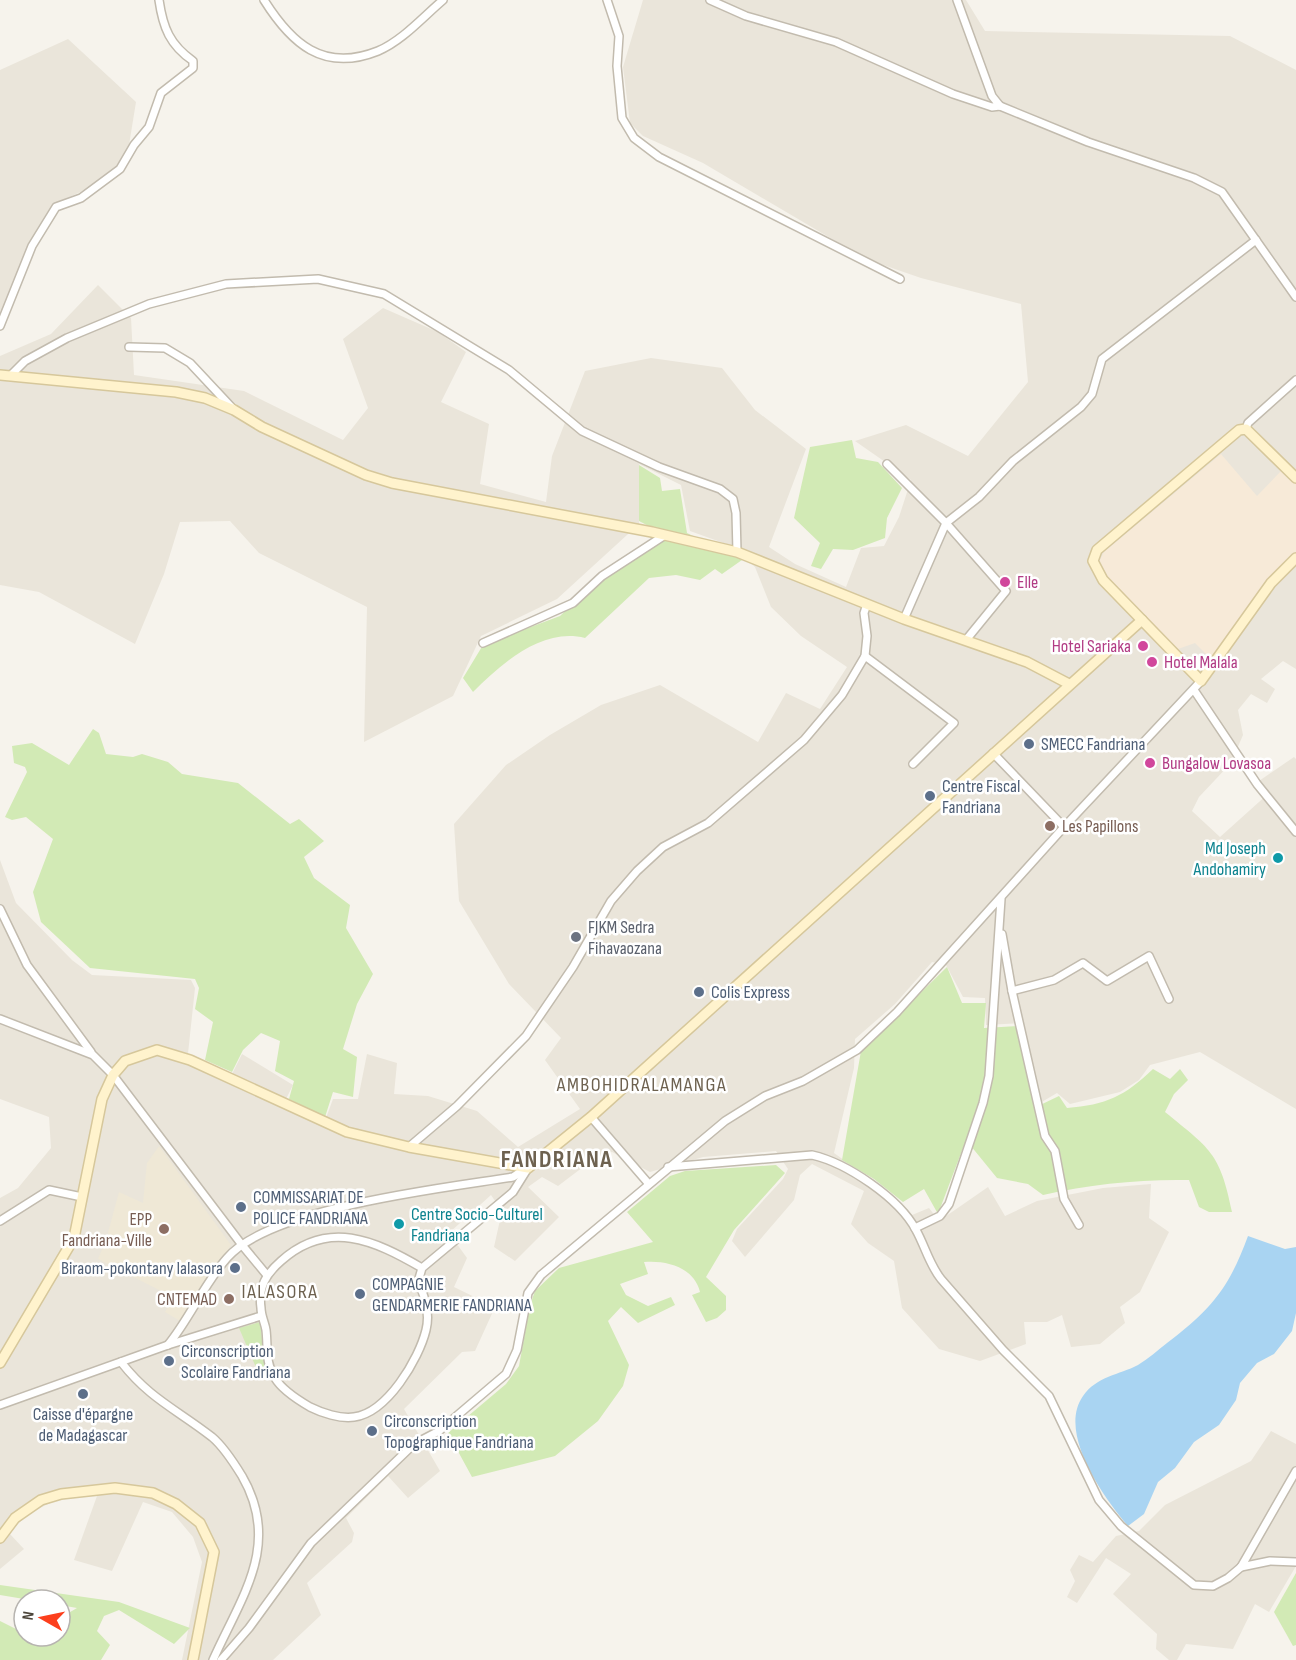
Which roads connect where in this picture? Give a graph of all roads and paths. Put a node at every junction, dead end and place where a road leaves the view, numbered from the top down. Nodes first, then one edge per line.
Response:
1 (159, 0) edge
2 (264, 0) edge
3 (443, 0) edge
4 (607, 0) edge
5 (710, 0) edge
6 (957, 0) edge
7 (1000, 106) junction
8 (1256, 240) junction
9 (900, 279) dead end
10 (1296, 297) edge
11 (0, 326) edge
12 (129, 347) dead end
13 (0, 375) edge
14 (11, 375) junction
15 (1296, 380) edge
16 (234, 410) junction
17 (1246, 429) junction
18 (888, 464) dead end
19 (1296, 478) edge
20 (946, 523) junction
21 (665, 535) junction
22 (737, 552) junction
23 (1296, 558) edge
24 (867, 604) junction
25 (904, 619) junction
26 (1142, 620) junction
27 (966, 640) junction
28 (483, 643) dead end
29 (865, 656) junction
30 (1201, 681) junction
31 (1069, 684) junction
32 (1194, 690) junction
33 (993, 753) junction
34 (913, 764) dead end
35 (1064, 827) junction
36 (1296, 832) edge
37 (1001, 899) junction
38 (0, 909) edge
39 (1001, 928) junction
40 (1012, 991) junction
41 (1169, 999) dead end
42 (0, 1018) edge
43 (93, 1054) junction
44 (113, 1075) junction
45 (591, 1117) junction
46 (409, 1147) junction
47 (668, 1167) junction
48 (528, 1168) junction
49 (648, 1183) junction
50 (82, 1197) junction
51 (0, 1221) edge
52 (1079, 1225) dead end
53 (915, 1228) junction
54 (242, 1245) junction
55 (422, 1268) junction
56 (266, 1274) junction
57 (261, 1316) junction
58 (168, 1345) junction
59 (121, 1362) junction
60 (0, 1363) edge
61 (0, 1405) edge
62 (1296, 1471) edge
63 (0, 1538) edge
64 (1296, 1562) edge
65 (1241, 1567) junction
66 (193, 1660) edge
67 (213, 1660) edge
68 (221, 1660) edge

1 - 11 street
2 - 3 street
4 - 9 street
5 - 7 street
6 - 7 street
7 - 8 street
8 - 10 street
8 - 20 street
12 - 16 street
13 - 14 main road
14 - 16 main road
14 - 22 street
15 - 17 street
16 - 21 main road
17 - 19 main road
17 - 26 main road
18 - 20 street
20 - 25 street
20 - 27 street
21 - 22 main road
21 - 28 street
22 - 24 main road
23 - 30 main road
24 - 25 main road
24 - 29 street
25 - 27 main road
26 - 30 main road
26 - 31 main road
27 - 31 main road
29 - 34 street
29 - 46 street
30 - 32 street
31 - 33 main road
32 - 35 street
32 - 36 street
33 - 35 street
33 - 45 main road
35 - 37 street
37 - 39 street
37 - 47 street
38 - 43 street
39 - 40 street
39 - 53 street
40 - 41 street
40 - 52 street
42 - 43 street
43 - 44 street
44 - 46 main road
44 - 50 main road
44 - 54 street
45 - 48 main road
45 - 49 street
46 - 48 main road
47 - 49 street
47 - 53 street
48 - 54 street
48 - 55 street
49 - 68 street
50 - 51 street
50 - 60 main road
53 - 65 street
54 - 56 street
54 - 58 street
55 - 56 street
55 - 57 street
56 - 57 street
57 - 58 street
58 - 59 street
59 - 61 street
59 - 67 street
62 - 65 street
63 - 66 main road
64 - 65 street

